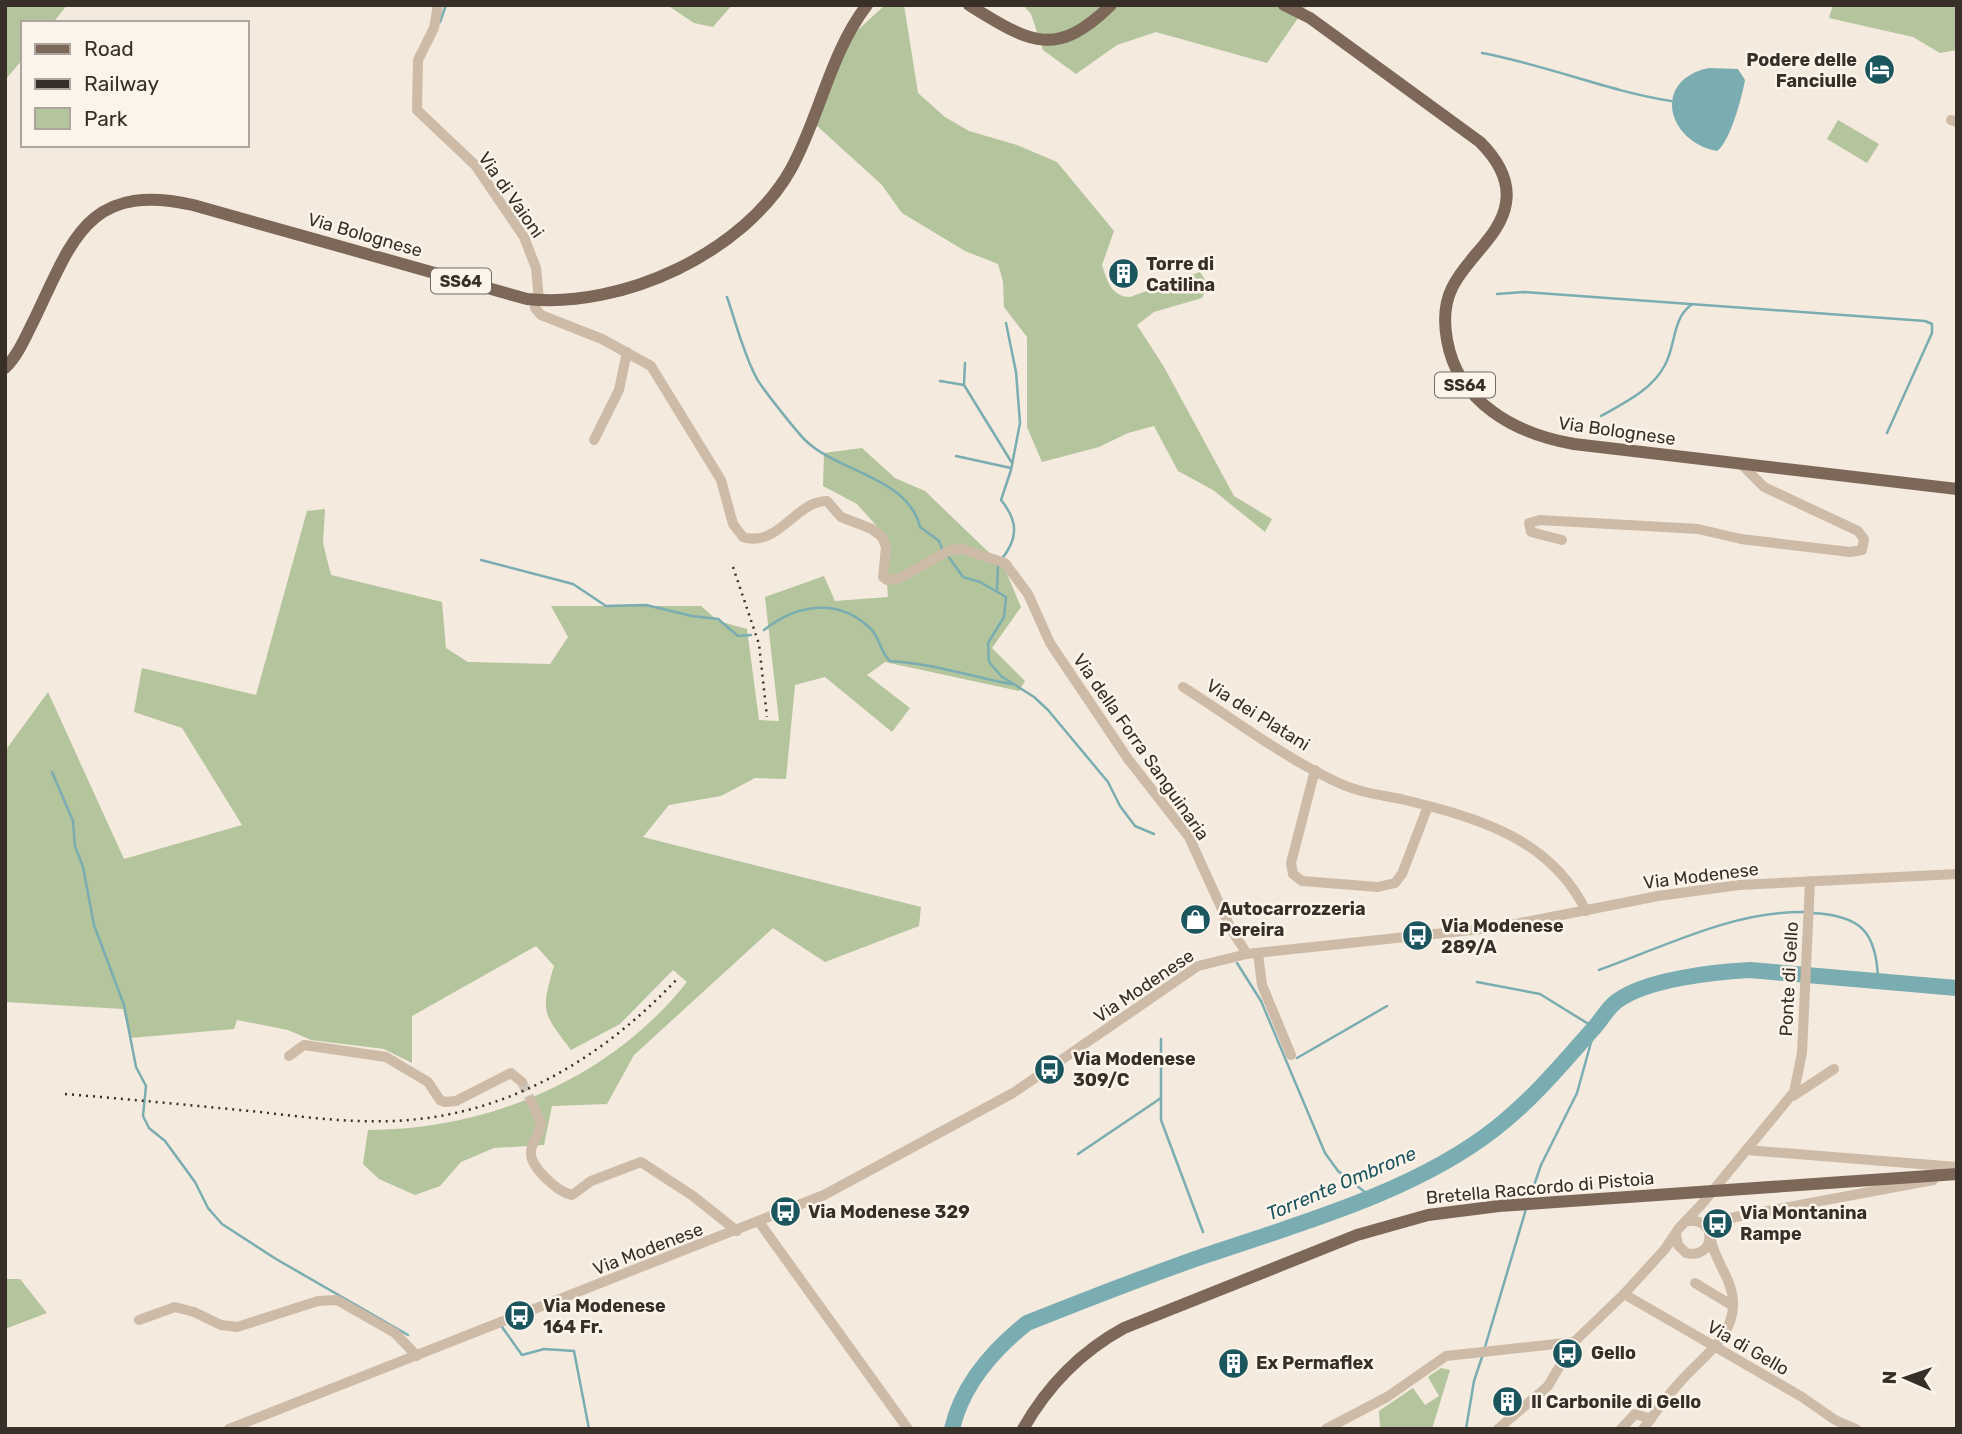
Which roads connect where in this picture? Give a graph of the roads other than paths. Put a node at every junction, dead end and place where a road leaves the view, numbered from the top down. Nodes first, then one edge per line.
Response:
1 (438, 5) edge
2 (867, 5) edge
3 (969, 5) edge
4 (1111, 5) edge
5 (1284, 5) edge
6 (537, 300) junction
7 (627, 352) junction
8 (5, 368) edge
9 (594, 440) dead end
10 (1742, 464) junction
11 (1957, 489) edge
12 (1562, 540) dead end
13 (1183, 687) dead end
14 (1315, 770) junction
15 (1428, 806) junction
16 (1957, 874) edge
17 (1810, 881) junction
18 (1586, 911) junction
19 (1258, 953) junction
20 (1247, 954) junction
21 (1290, 1055) dead end
22 (289, 1056) dead end
23 (1835, 1069) dead end
24 (522, 1082) dead end
25 (1790, 1098) junction
26 (531, 1101) tunnel mouth
27 (1746, 1150) junction
28 (1953, 1172) edge
29 (1701, 1205) junction
30 (1688, 1221) junction
31 (759, 1222) junction
32 (1705, 1225) junction
33 (737, 1231) junction
34 (1676, 1235) junction
35 (1711, 1240) junction
36 (1680, 1248) junction
37 (1665, 1250) junction
38 (1695, 1255) junction
39 (1719, 1267) junction
40 (1695, 1283) dead end
41 (1625, 1294) junction
42 (1733, 1306) junction
43 (139, 1320) dead end
44 (1574, 1342) junction
45 (1714, 1347) junction
46 (416, 1356) junction
47 (1651, 1419) junction
48 (229, 1429) edge
49 (908, 1429) edge
50 (1023, 1429) edge
51 (1326, 1429) edge
52 (1498, 1429) edge
53 (1621, 1429) edge
54 (1643, 1429) edge
55 (1856, 1429) edge

1 - 6 street, Via di Vaioni
2 - 6 main road, Via Bolognese / SS64
3 - 4 main road
5 - 10 main road, Via Bolognese / SS64
6 - 7 street, Via della Forra Sanguinaria
6 - 8 main road, Via Bolognese / SS64
7 - 9 street
7 - 20 street, Via della Forra Sanguinaria
10 - 11 main road, Via Bolognese / SS64
10 - 12 street
13 - 14 street, Via dei Platani
14 - 15 street, Via dei Platani
14 - 15 street, Via dei Platani
15 - 18 street, Via dei Platani
16 - 17 street, Via Modenese
17 - 18 street, Via Modenese
17 - 25 street, Ponte di Gello
18 - 19 street, Via Modenese
19 - 20 street, Via Modenese
19 - 21 street
20 - 31 street, Via Modenese
22 - 24 street
23 - 25 street
25 - 27 street
26 - 33 street
27 - 28 street
27 - 29 street
28 - 32 street
28 - 50 main road, Bretella Raccordo di Pistoia
29 - 30 street
29 - 32 street
30 - 32 street
30 - 34 street
31 - 33 street, Via Modenese
31 - 49 street
32 - 35 street
33 - 46 street, Via Modenese
34 - 36 street
34 - 37 street
35 - 38 street
35 - 39 street
36 - 37 street
36 - 38 street
37 - 41 street
38 - 39 street
39 - 42 street
40 - 42 street
41 - 44 street
41 - 45 street, Via di Gello
42 - 45 street
43 - 46 street
44 - 51 street
44 - 52 street
45 - 47 street
45 - 55 street, Via di Gello
46 - 48 street, Via Modenese
47 - 53 street
47 - 54 street

